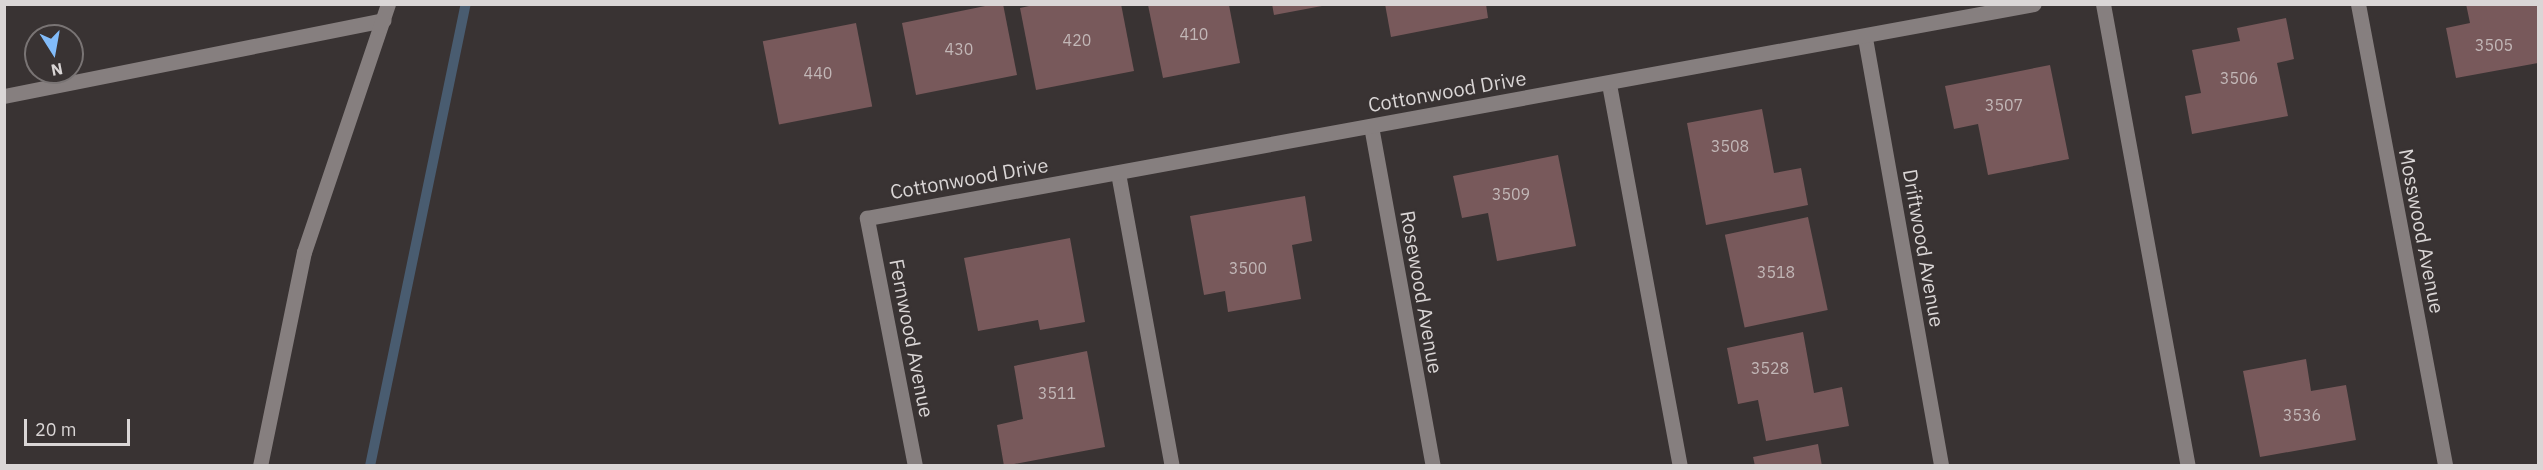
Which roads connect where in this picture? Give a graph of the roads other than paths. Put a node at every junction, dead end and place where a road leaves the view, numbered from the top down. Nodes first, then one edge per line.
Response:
1 (388, 4) edge
2 (2034, 4) edge
3 (2103, 4) edge
4 (2358, 4) edge
5 (383, 21) junction
6 (1865, 38) junction
7 (1609, 84) junction
8 (4, 96) edge
9 (1371, 126) junction
10 (1118, 172) junction
11 (867, 218) joint
12 (260, 465) edge
13 (915, 465) edge
14 (1172, 465) edge
15 (1433, 465) edge
16 (1680, 465) edge
17 (1941, 465) edge
18 (2188, 465) edge
19 (2445, 465) edge

1 - 5 street
2 - 6 street, Cottonwood Drive
3 - 18 street
4 - 19 street, Mosswood Avenue
5 - 8 street
5 - 12 street
6 - 7 street, Cottonwood Drive
6 - 17 street, Driftwood Avenue
7 - 9 street, Cottonwood Drive
7 - 16 street
9 - 10 street, Cottonwood Drive
9 - 15 street, Rosewood Avenue
10 - 11 street, Cottonwood Drive
10 - 14 street
11 - 13 street, Fernwood Avenue

